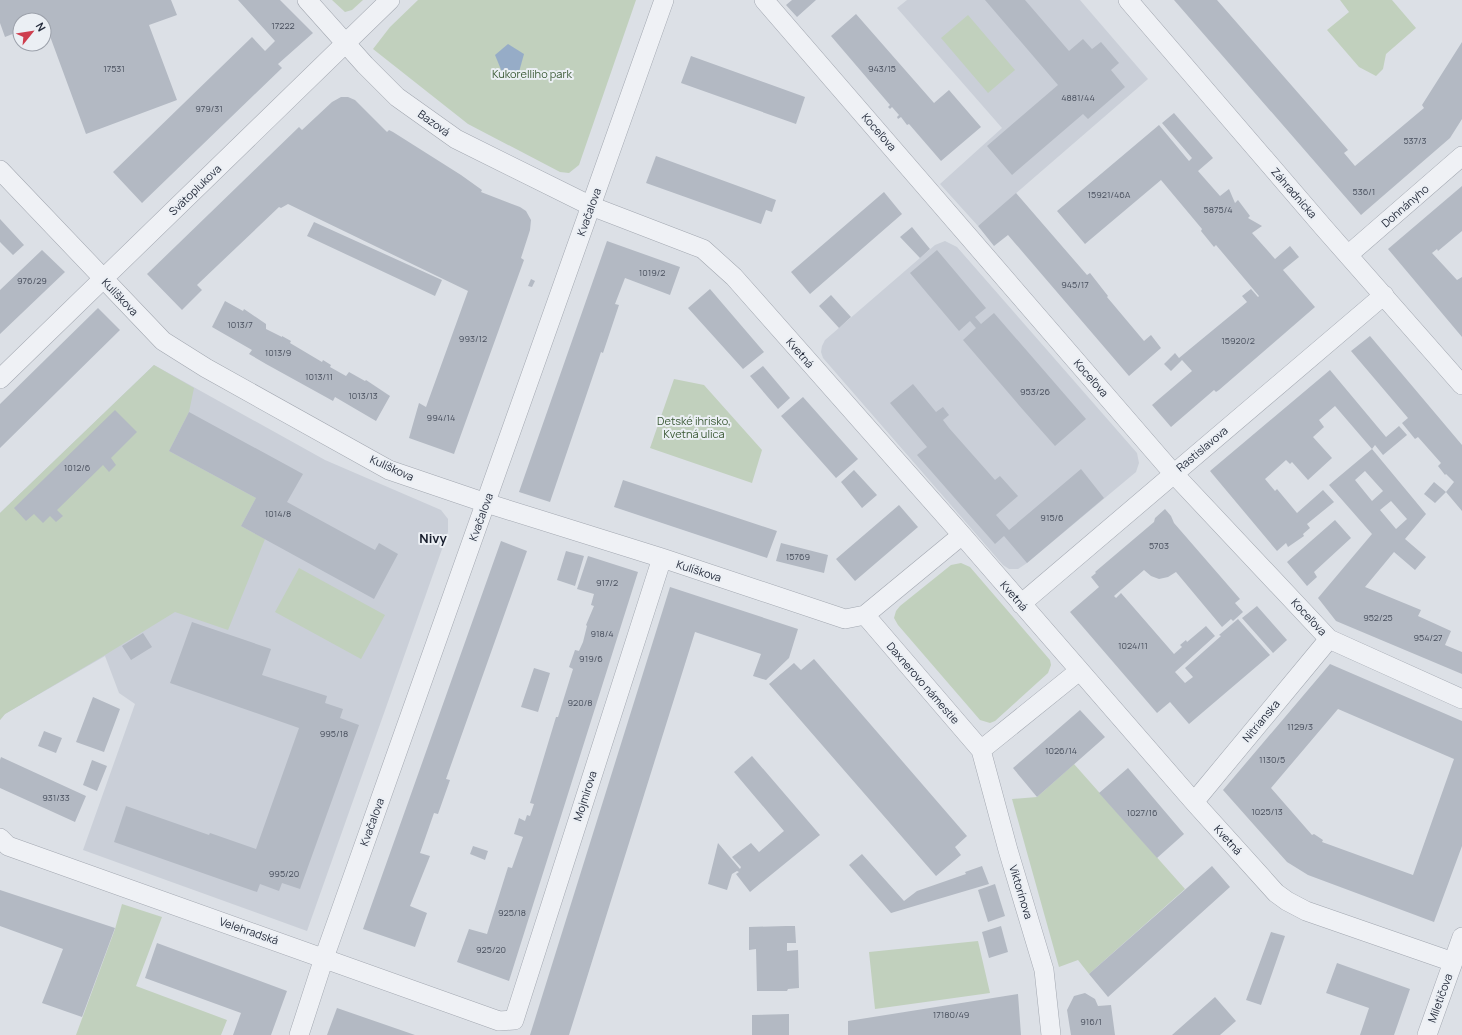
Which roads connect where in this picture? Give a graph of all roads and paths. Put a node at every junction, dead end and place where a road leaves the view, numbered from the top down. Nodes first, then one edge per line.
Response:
1 (307, 0) edge
2 (390, 0) edge
3 (664, 0) edge
4 (764, 0) edge
5 (1128, 0) edge
6 (346, 43) junction
7 (1462, 156) edge
8 (0, 170) edge
9 (591, 206) junction
10 (1348, 255) junction
11 (103, 279) junction
12 (1384, 295) junction
13 (0, 379) edge
14 (1462, 385) edge
15 (1173, 473) junction
16 (486, 503) junction
17 (962, 535) junction
18 (662, 558) junction
19 (1021, 604) junction
20 (865, 616) junction
21 (1329, 639) junction
22 (1079, 671) junction
23 (1462, 698) edge
24 (981, 750) junction
25 (1194, 802) junction
26 (3, 846) edge
27 (1462, 937) edge
28 (324, 958) junction
29 (1453, 962) junction
30 (500, 1021) joint
31 (299, 1035) edge
32 (1051, 1035) edge
33 (1427, 1035) edge

1 - 6 street, Bazová
2 - 6 street, Svätoplukova
3 - 9 street, Kvačalova
4 - 15 street, Koceľova
5 - 10 street, Záhradnícka
6 - 9 street, Bazová
6 - 11 street, Svätoplukova
7 - 10 street, Dohnányho
8 - 11 street, Kulíškova
9 - 16 street, Kvačalova
9 - 17 street, Kvetná
10 - 12 street, Záhradnícka
11 - 13 street, Svätoplukova
11 - 16 street, Kulíškova
12 - 14 street, Záhradnícka
12 - 15 street, Rastislavova
15 - 19 street, Rastislavova
15 - 21 street, Koceľova
16 - 18 street, Kulíškova
16 - 28 street, Kvačalova
17 - 19 street, Kvetná
17 - 20 street
18 - 20 street, Kulíškova
18 - 30 street, Mojmírova
19 - 22 street, Kvetná
20 - 24 street, Daxnerovo námestie
21 - 23 street, Koceľova
21 - 25 street, Nitrianska
22 - 24 street
22 - 25 street, Kvetná
24 - 32 street, Viktorínova
25 - 29 street, Kvetná
26 - 28 street, Velehradská
27 - 29 street, Miletičova
28 - 30 street, Velehradská
28 - 31 street, Kvačalova
29 - 33 street, Miletičova

